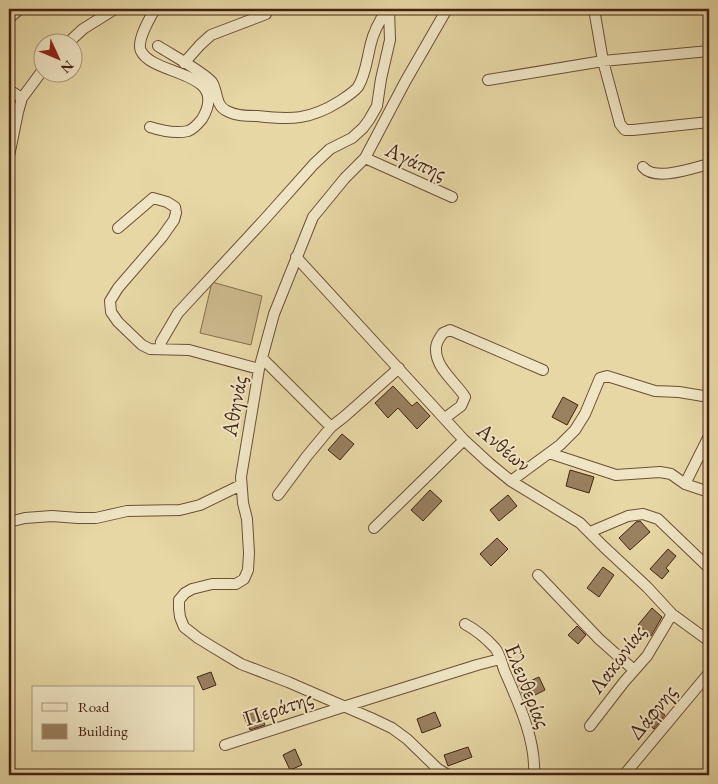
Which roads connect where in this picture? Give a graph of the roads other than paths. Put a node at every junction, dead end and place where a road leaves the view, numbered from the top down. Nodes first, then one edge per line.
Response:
1 (20, 9) edge
2 (115, 9) edge
3 (155, 9) edge
4 (388, 9) edge
5 (447, 9) edge
6 (594, 9) edge
7 (266, 14) dead end
8 (9, 18) edge
9 (80, 32) edge
10 (158, 46) dead end
11 (709, 51) edge
12 (603, 61) junction
13 (184, 62) junction
14 (488, 80) dead end
15 (34, 82) edge
16 (9, 90) edge
17 (22, 98) junction
18 (709, 122) edge
19 (150, 127) dead end
20 (9, 156) edge
21 (365, 158) junction
22 (709, 164) edge
23 (643, 167) dead end
24 (452, 197) dead end
25 (118, 228) dead end
26 (296, 257) junction
27 (160, 349) junction
28 (262, 358) junction
29 (399, 368) junction
30 (259, 369) junction
31 (543, 370) dead end
32 (709, 396) edge
33 (445, 418) junction
34 (331, 427) junction
35 (709, 436) edge
36 (464, 440) junction
37 (549, 453) junction
38 (511, 481) junction
39 (685, 484) junction
40 (241, 485) junction
41 (709, 492) edge
42 (278, 495) dead end
43 (9, 514) edge
44 (24, 518) junction
45 (9, 522) edge
46 (374, 528) dead end
47 (590, 532) junction
48 (709, 568) edge
49 (538, 575) dead end
50 (672, 614) junction
51 (465, 624) dead end
52 (709, 641) edge
53 (500, 660) junction
54 (634, 670) junction
55 (709, 673) edge
56 (343, 706) junction
57 (590, 726) dead end
58 (225, 745) dead end
59 (448, 775) edge
60 (534, 775) edge
61 (624, 775) edge

1 - 8 street
2 - 9 street
3 - 19 street
4 - 13 street
4 - 27 street
5 - 21 street, Αθηνάς
6 - 12 street
7 - 13 street
10 - 13 street
11 - 12 street
12 - 14 street
12 - 18 street
15 - 17 street
16 - 17 street
17 - 20 street
21 - 24 street, Αγάπης
21 - 26 street, Αθηνάς
22 - 23 street
25 - 27 street
26 - 28 street, Αθηνάς
26 - 29 street, Ανθέων
27 - 30 street
28 - 30 street, Αθηνάς
28 - 34 street
29 - 33 street, Ανθέων
29 - 34 street
30 - 40 street, Αθηνάς
31 - 33 street
32 - 37 street
33 - 36 street, Ανθέων
34 - 42 street
35 - 39 street
36 - 38 street, Ανθέων
36 - 46 street
37 - 38 street
37 - 39 street
38 - 47 street, Ανθέων
39 - 41 street
40 - 44 street
40 - 56 street, Αθηνάς
43 - 44 street
44 - 45 street
47 - 48 street
47 - 50 street, Ανθέων
49 - 54 street
50 - 52 street, Ανθέων
50 - 54 street, Λακωνίας
51 - 53 street, Ελευθερίας
53 - 56 street, Περάτης
53 - 60 street, Ελευθερίας
54 - 57 street, Λακωνίας
55 - 61 street, Δάφνης
56 - 58 street, Περάτης
56 - 59 street

